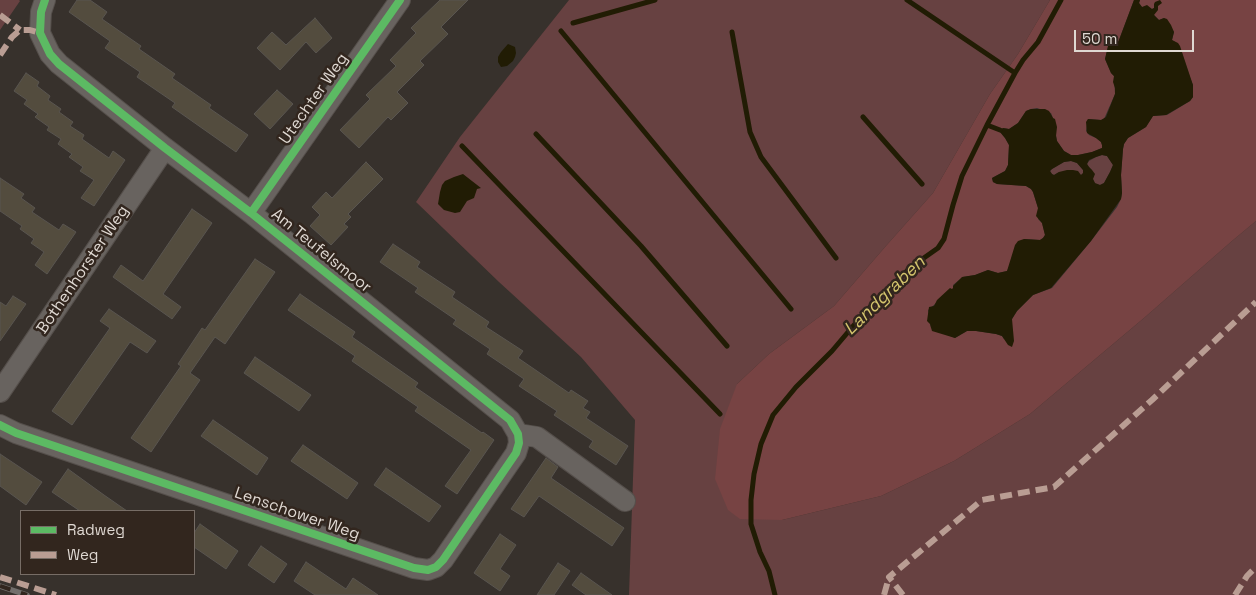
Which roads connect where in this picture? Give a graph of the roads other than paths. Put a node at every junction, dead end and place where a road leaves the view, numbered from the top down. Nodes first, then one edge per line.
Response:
1 (45, 0) edge
2 (400, 0) edge
3 (165, 148) junction
4 (252, 213) junction
5 (0, 392) edge
6 (0, 425) edge
7 (518, 434) junction
8 (625, 501) dead end

1 - 3 street, Am Teufelsmoor
2 - 4 street, Utechter Weg
3 - 4 street, Am Teufelsmoor
3 - 5 street, Bothenhorster Weg
4 - 7 street, Am Teufelsmoor
6 - 7 street, Lenschower Weg
7 - 8 street

